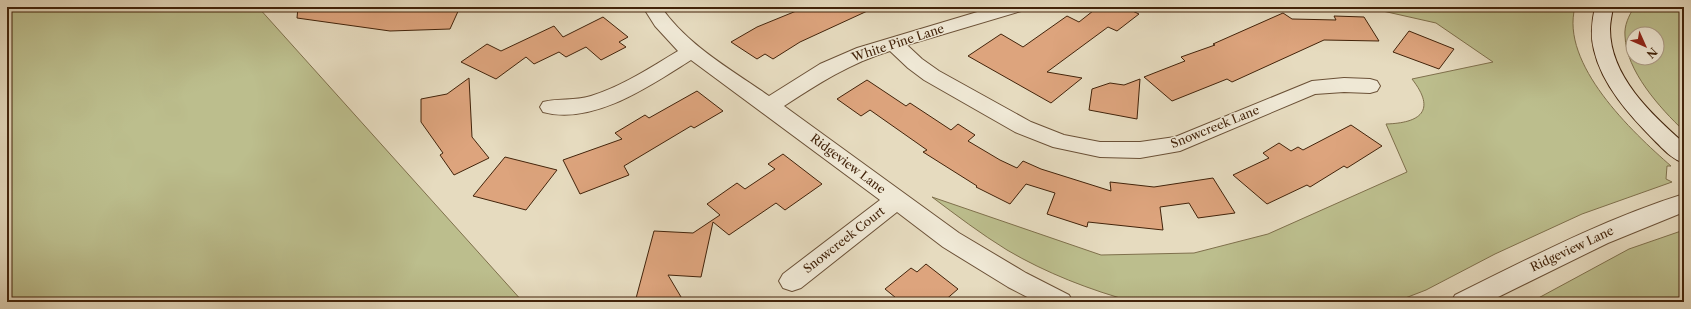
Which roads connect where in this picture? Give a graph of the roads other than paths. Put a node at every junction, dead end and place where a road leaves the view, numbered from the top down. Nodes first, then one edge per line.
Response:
1 (652, 7) edge
2 (1014, 7) edge
3 (1604, 7) edge
4 (894, 43) junction
5 (692, 51) junction
6 (1370, 86) dead end
7 (769, 106) junction
8 (550, 108) dead end
9 (1684, 155) edge
10 (896, 200) junction
11 (1684, 203) edge
12 (792, 281) dead end
13 (1060, 302) edge
14 (1464, 302) edge

1 - 5 street, Ridgeview Lane
2 - 4 street, White Pine Lane
3 - 9 street
4 - 6 street, Snowcreek Lane
4 - 7 street, White Pine Lane
5 - 7 street, Ridgeview Lane
5 - 8 street
7 - 10 street, Ridgeview Lane
10 - 12 street, Snowcreek Court
10 - 13 street, Ridgeview Lane
11 - 14 street, Ridgeview Lane

